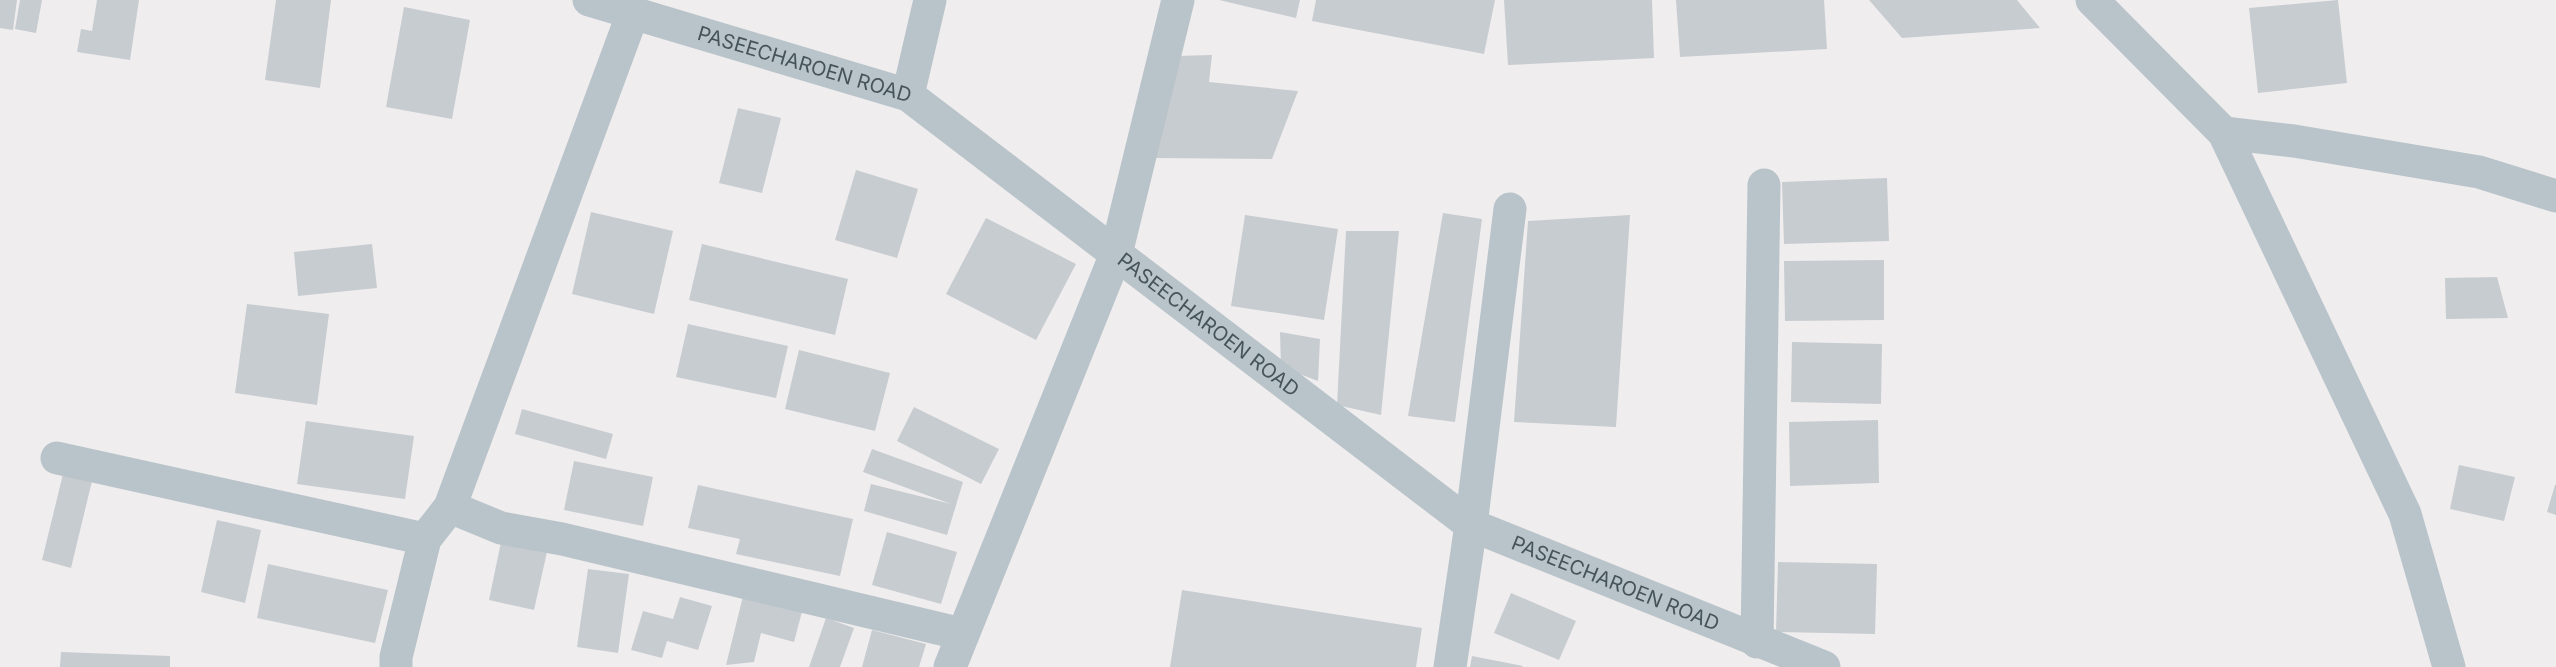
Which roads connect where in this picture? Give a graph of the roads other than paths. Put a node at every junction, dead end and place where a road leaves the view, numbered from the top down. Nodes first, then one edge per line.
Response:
1 (589, 0) edge
2 (930, 0) edge
3 (1178, 0) edge
4 (2092, 0) edge
5 (633, 13) junction
6 (908, 95) junction
7 (2224, 133) junction
8 (1764, 185) dead end
9 (2556, 196) edge
10 (1510, 209) dead end
11 (1116, 254) junction
12 (57, 458) dead end
13 (450, 507) junction
14 (1471, 525) junction
15 (425, 539) junction
16 (962, 634) junction
17 (1757, 642) junction
18 (396, 667) edge
19 (950, 667) edge
20 (1450, 667) edge
21 (1824, 667) edge
22 (2449, 667) edge

1 - 5 street, PASEECHAROEN ROAD
2 - 6 street
3 - 11 street
4 - 7 street
5 - 6 street, PASEECHAROEN ROAD
5 - 13 street
6 - 11 street, PASEECHAROEN ROAD
7 - 9 street
7 - 22 street
8 - 17 street
10 - 14 street
11 - 14 street, PASEECHAROEN ROAD
11 - 16 street
12 - 15 street
13 - 15 street
13 - 16 street
14 - 17 street, PASEECHAROEN ROAD
14 - 20 street
15 - 18 street
16 - 19 street
17 - 21 street, PASEECHAROEN ROAD

